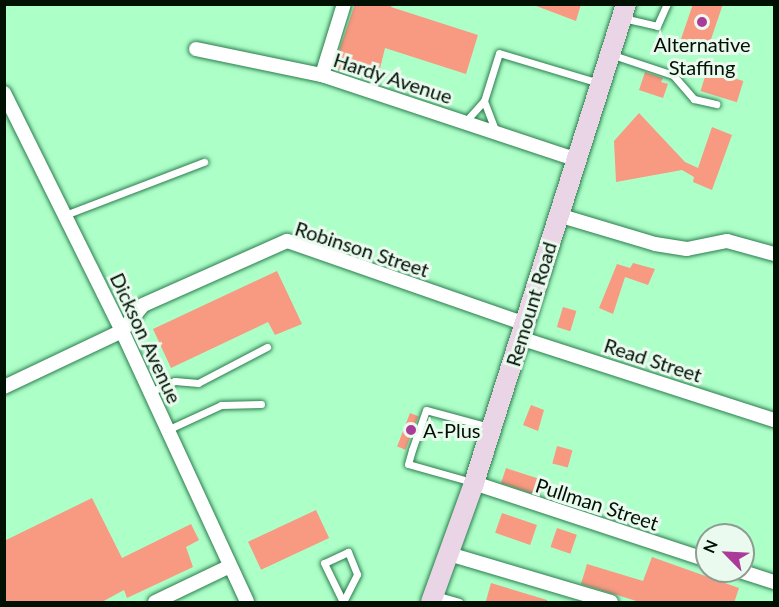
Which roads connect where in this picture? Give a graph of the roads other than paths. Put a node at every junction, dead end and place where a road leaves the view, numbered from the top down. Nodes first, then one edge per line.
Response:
1 (344, 4) edge
2 (667, 4) edge
3 (623, 11) edge
4 (196, 50) dead end
5 (609, 54) junction
6 (322, 75) junction
7 (599, 83) junction
8 (5, 94) edge
9 (484, 101) junction
10 (716, 104) dead end
11 (465, 122) junction
12 (496, 133) junction
13 (574, 159) junction
14 (204, 162) dead end
15 (65, 214) junction
16 (558, 215) junction
17 (774, 254) edge
18 (122, 331) junction
19 (523, 331) junction
20 (267, 347) dead end
21 (4, 387) edge
22 (150, 392) junction
23 (261, 404) dead end
24 (774, 420) edge
25 (492, 428) junction
26 (167, 430) junction
27 (474, 483) junction
28 (449, 554) junction
29 (695, 556) edge
30 (228, 567) junction
31 (755, 576) edge
32 (774, 582) edge
33 (433, 598) edge
34 (342, 602) edge
35 (154, 603) edge
36 (247, 603) edge
37 (459, 603) edge
38 (610, 603) edge

1 - 6 street
2 - 3 lane
3 - 5 main road, Remount Road
4 - 6 street, Hardy Avenue
5 - 7 main road, Remount Road
5 - 10 lane
6 - 11 street, Hardy Avenue
7 - 9 lane
7 - 13 main road, Remount Road
8 - 15 street, Dickson Avenue
9 - 11 lane
9 - 12 lane
11 - 12 street, Hardy Avenue
12 - 13 street, Hardy Avenue
13 - 16 main road, Remount Road
14 - 15 lane
15 - 18 street, Dickson Avenue
16 - 17 street
16 - 19 main road, Remount Road
18 - 19 street, Robinson Street
18 - 21 street, Robinson Street
18 - 22 street, Dickson Avenue
19 - 24 street, Read Street
19 - 25 main road, Remount Road
20 - 22 lane
22 - 26 street, Dickson Avenue
23 - 26 lane
25 - 27 main road, Remount Road
25 - 27 lane
26 - 30 street, Dickson Avenue
27 - 28 main road, Remount Road
27 - 29 street, Pullman Street
28 - 33 main road, Remount Road
28 - 38 street
30 - 35 street
30 - 36 street, Dickson Avenue
31 - 32 street
33 - 37 lane
34 - 34 lane

